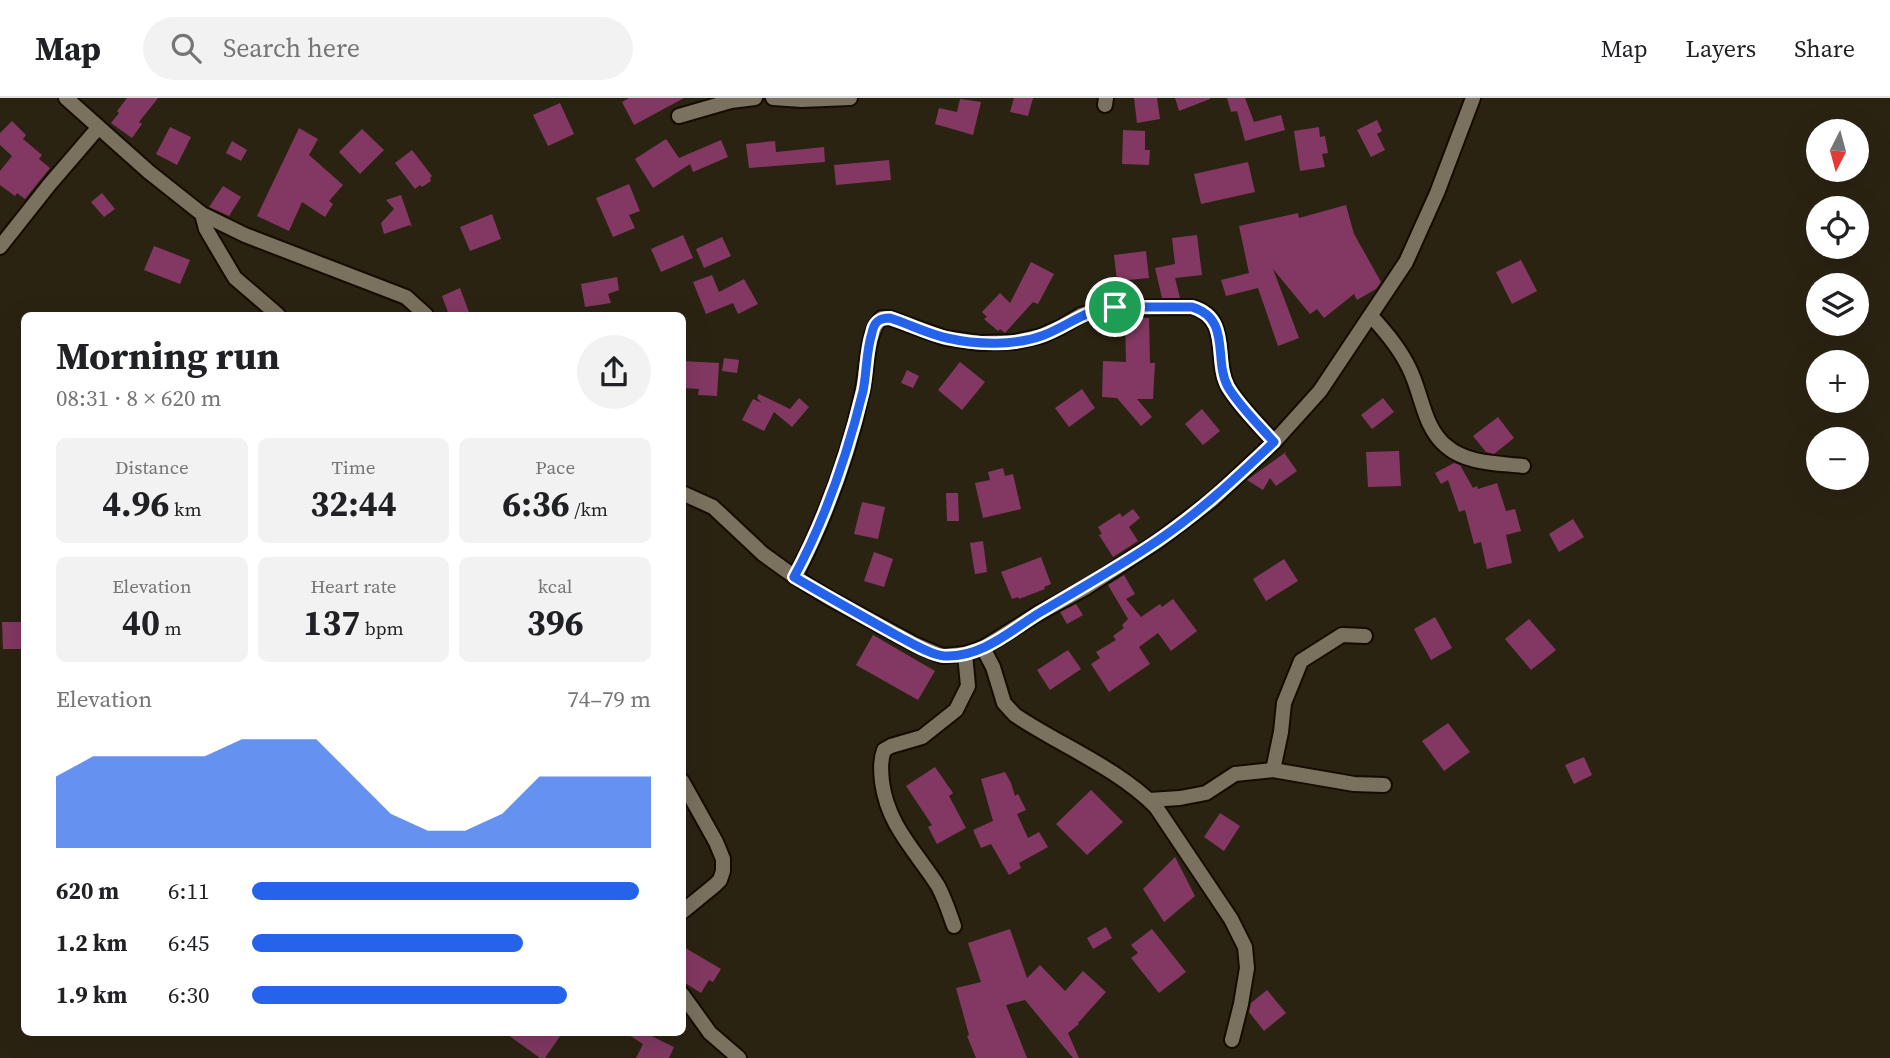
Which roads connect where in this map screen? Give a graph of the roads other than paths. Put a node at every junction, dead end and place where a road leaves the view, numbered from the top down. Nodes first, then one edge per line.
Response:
1 (66, 98) edge
2 (755, 98) edge
3 (774, 98) edge
4 (850, 98) edge
5 (1473, 98) edge
6 (679, 116) dead end
7 (99, 128) junction
8 (202, 214) junction
9 (0, 247) edge
10 (275, 312) edge
11 (423, 312) edge
12 (1371, 316) junction
13 (1274, 442) junction
14 (1523, 466) dead end
15 (686, 495) edge
16 (794, 577) junction
17 (1365, 636) dead end
18 (983, 648) junction
19 (965, 654) junction
20 (1273, 770) junction
21 (1384, 785) dead end
22 (686, 789) edge
23 (1149, 800) junction
24 (686, 909) edge
25 (954, 926) dead end
26 (686, 1000) edge
27 (1232, 1040) dead end
28 (739, 1058) edge

1 - 7 street
2 - 6 street
3 - 4 street
5 - 12 street
7 - 8 street
7 - 9 street
8 - 10 street
8 - 11 street
12 - 13 street
12 - 14 street
13 - 16 street
13 - 18 street
15 - 16 street
16 - 19 street
17 - 20 street
18 - 19 street
18 - 23 street
19 - 25 street
20 - 21 street
20 - 23 street
22 - 24 street
23 - 27 street
26 - 28 street

